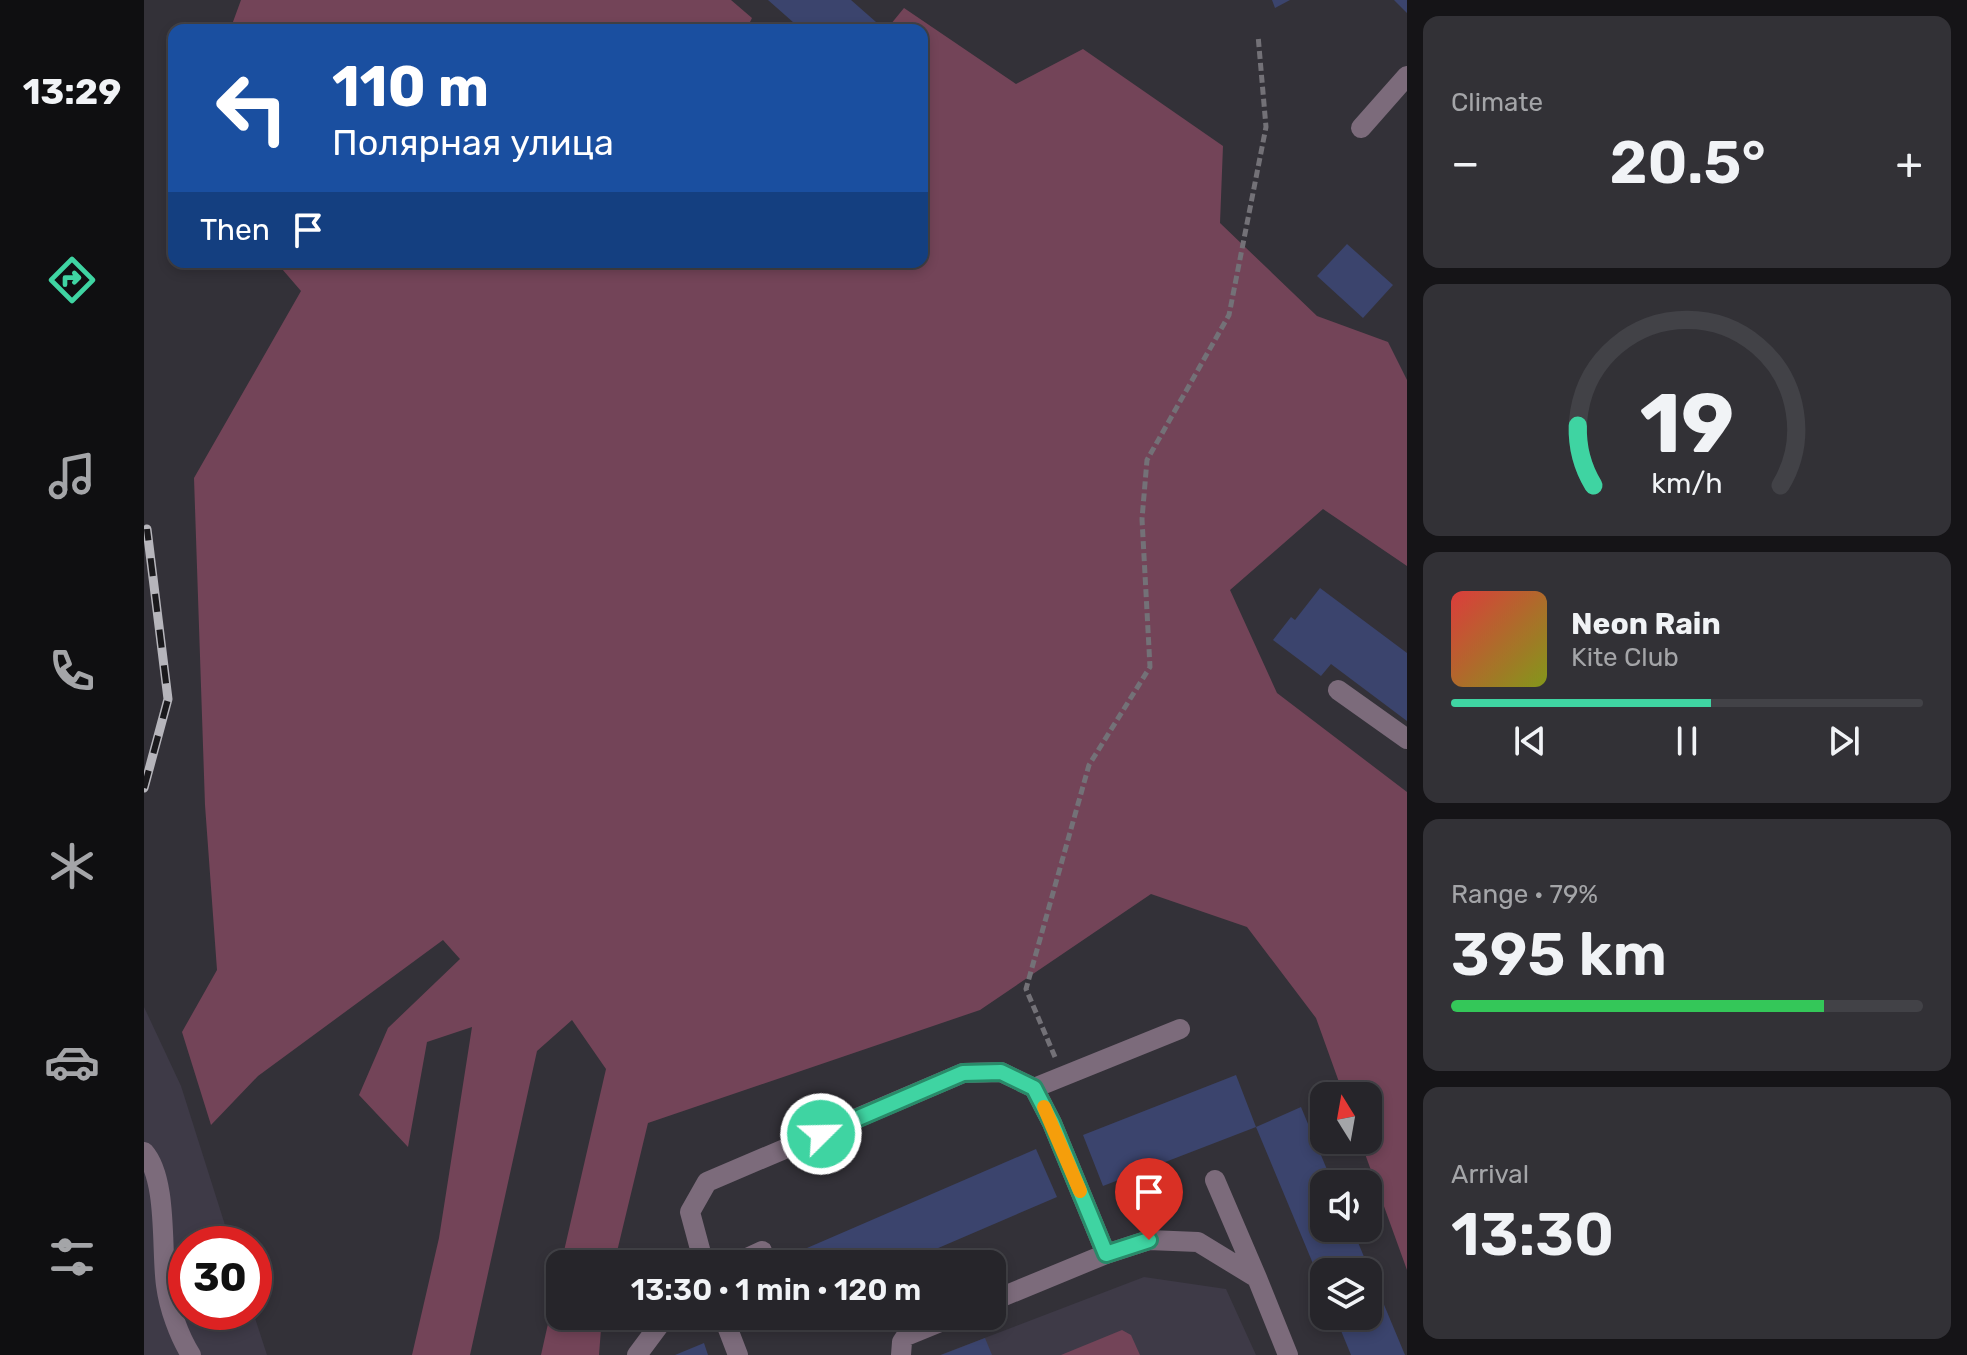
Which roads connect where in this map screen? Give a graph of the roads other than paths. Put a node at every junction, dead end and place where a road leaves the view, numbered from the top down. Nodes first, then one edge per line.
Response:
1 (1407, 76) edge
2 (1361, 128) dead end
3 (1338, 690) dead end
4 (1407, 739) edge
5 (1180, 1029) dead end
6 (1034, 1088) junction
7 (144, 1152) edge
8 (1215, 1180) dead end
9 (699, 1250) edge
10 (1106, 1254) junction
11 (1257, 1278) junction
12 (1006, 1295) edge
13 (656, 1330) edge
14 (728, 1330) edge
15 (921, 1330) edge
16 (191, 1355) edge
17 (637, 1355) edge
18 (738, 1355) edge
19 (901, 1355) edge
20 (1288, 1355) edge

1 - 2 street
3 - 4 street
5 - 6 street
6 - 9 street
6 - 10 street
7 - 16 street
8 - 11 street
10 - 11 street
10 - 12 street
11 - 20 street
13 - 17 street
14 - 18 street
15 - 19 street

